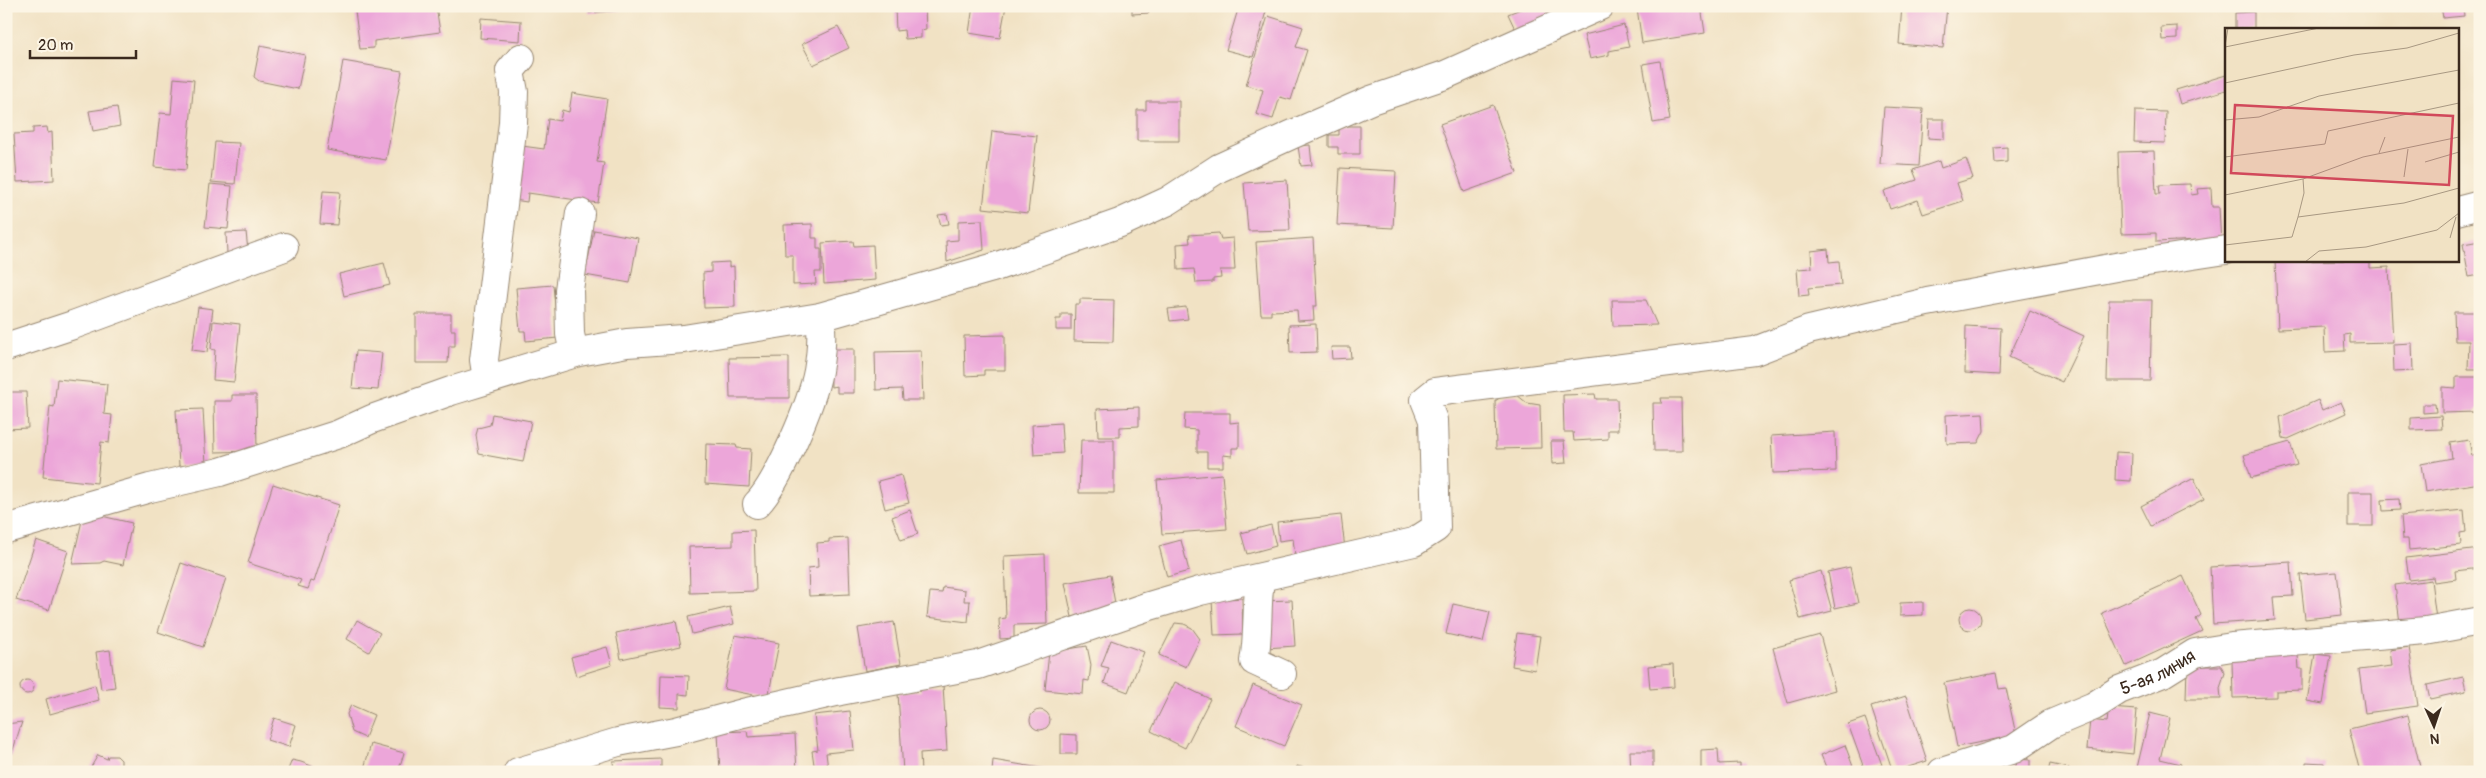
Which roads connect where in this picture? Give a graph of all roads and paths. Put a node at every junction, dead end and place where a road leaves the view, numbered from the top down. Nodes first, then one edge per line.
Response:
1 (1600, 6) edge
2 (521, 58) dead end
3 (2480, 205) edge
4 (2458, 211) edge
5 (580, 213) dead end
6 (284, 247) dead end
7 (2225, 250) edge
8 (820, 318) junction
9 (6, 347) edge
10 (574, 353) junction
11 (487, 379) junction
12 (757, 504) dead end
13 (6, 529) edge
14 (1260, 580) junction
15 (2480, 621) edge
16 (1282, 674) dead end
17 (518, 772) edge
18 (1942, 772) edge

1 - 8 street
2 - 11 street
3 - 4 street
5 - 10 street
6 - 9 street
7 - 14 street
8 - 10 street
8 - 12 street
10 - 11 street
11 - 13 street
14 - 16 street
14 - 17 street
15 - 18 street, 5-ая линия

